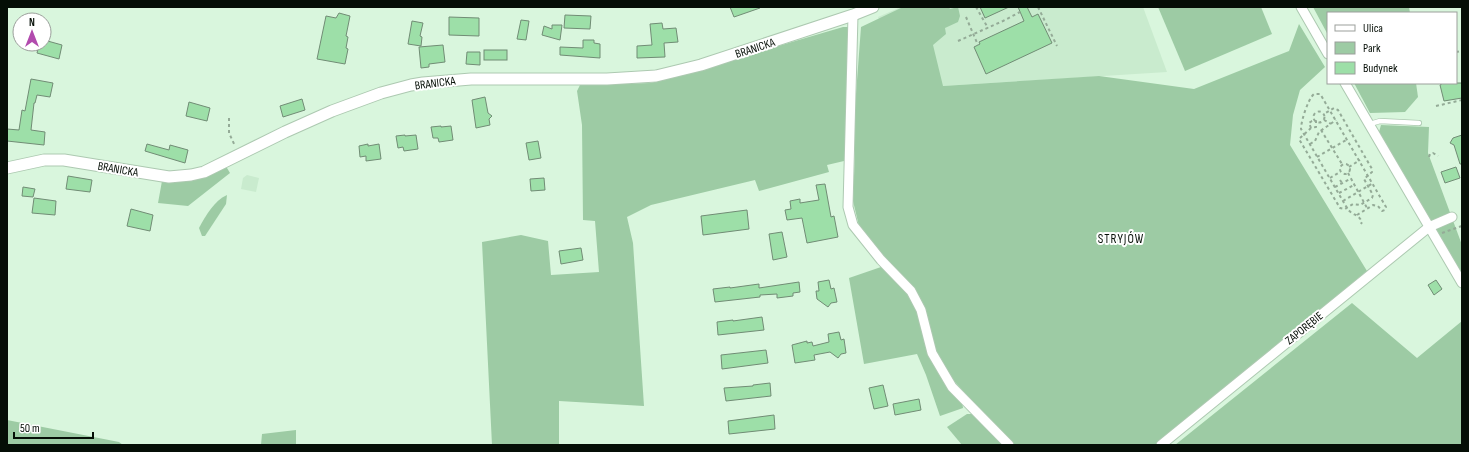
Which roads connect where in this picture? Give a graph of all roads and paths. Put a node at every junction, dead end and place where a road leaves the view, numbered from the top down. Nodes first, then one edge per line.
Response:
1 (873, 7) edge
2 (977, 7) edge
3 (1038, 7) edge
4 (1300, 7) edge
5 (1020, 12) dead end
6 (853, 15) junction
7 (966, 17) dead end
8 (988, 28) junction
9 (974, 34) junction
10 (958, 41) dead end
11 (978, 46) dead end
12 (1058, 46) dead end
13 (1327, 52) edge
14 (1346, 84) edge
15 (1462, 100) edge
16 (1436, 106) dead end
17 (1330, 110) junction
18 (1324, 114) junction
19 (229, 118) dead end
20 (1324, 120) junction
21 (1337, 120) junction
22 (1302, 121) junction
23 (1316, 121) junction
24 (1344, 122) junction
25 (1309, 123) junction
26 (1419, 123) dead end
27 (1331, 124) junction
28 (1370, 124) junction
29 (1311, 128) junction
30 (1321, 130) junction
31 (1343, 131) junction
32 (1304, 134) junction
33 (1348, 140) junction
34 (1310, 144) junction
35 (1333, 148) junction
36 (239, 154) junction
37 (1438, 156) dead end
38 (1317, 158) junction
39 (1429, 158) dead end
40 (1360, 160) junction
41 (1321, 164) junction
42 (1342, 164) junction
43 (1349, 166) junction
44 (7, 168) edge
45 (1340, 172) junction
46 (1348, 173) junction
47 (1320, 174) junction
48 (1368, 174) junction
49 (1330, 178) junction
50 (1350, 179) junction
51 (1340, 180) dead end
52 (1342, 183) junction
53 (1373, 183) junction
54 (1354, 185) junction
55 (1368, 186) junction
56 (1335, 187) junction
57 (1358, 192) junction
58 (1339, 194) junction
59 (1343, 201) junction
60 (1364, 203) junction
61 (1347, 208) junction
62 (1367, 208) junction
63 (1357, 215) junction
64 (1452, 217) dead end
65 (1361, 224) dead end
66 (1462, 226) edge
67 (1429, 227) junction
68 (1434, 236) junction
69 (1462, 283) edge
70 (1009, 445) edge
71 (1160, 445) edge

1 - 6 street, BRANICKA
2 - 8 path
3 - 12 path
4 - 13 street
5 - 8 path
6 - 36 street, BRANICKA
6 - 70 street
7 - 9 path
8 - 9 path
9 - 10 path
9 - 11 path
14 - 28 street
15 - 16 path
17 - 18 path
17 - 21 path
17 - 22 path
17 - 24 path
18 - 20 path
18 - 23 path
19 - 36 path
20 - 23 path
20 - 27 path
21 - 27 path
21 - 31 path
22 - 25 path
22 - 32 path
23 - 25 path
23 - 29 path
24 - 31 path
24 - 48 path
25 - 29 path
26 - 28 lane
27 - 30 path
28 - 67 street
29 - 32 path
30 - 34 path
30 - 35 path
31 - 33 path
32 - 34 path
32 - 47 path
33 - 35 path
33 - 40 path
34 - 38 path
35 - 38 path
35 - 42 path
36 - 44 street, BRANICKA
37 - 39 path
38 - 41 path
40 - 43 path
40 - 48 path
41 - 47 path
41 - 49 path
42 - 43 path
42 - 45 path
43 - 46 path
45 - 46 path
45 - 49 path
46 - 50 path
47 - 61 path
48 - 53 path
48 - 55 path
49 - 56 path
50 - 52 path
50 - 54 path
51 - 52 path
52 - 56 path
53 - 55 path
53 - 62 path
54 - 57 path
54 - 58 path
55 - 57 path
55 - 60 path
56 - 58 path
57 - 59 path
57 - 60 path
58 - 59 path
59 - 61 path
60 - 61 path
60 - 62 path
61 - 63 path
62 - 63 path
63 - 65 path
64 - 67 street, ZAPORĘBIE
66 - 68 path
67 - 68 street
67 - 71 street, ZAPORĘBIE
68 - 69 street

